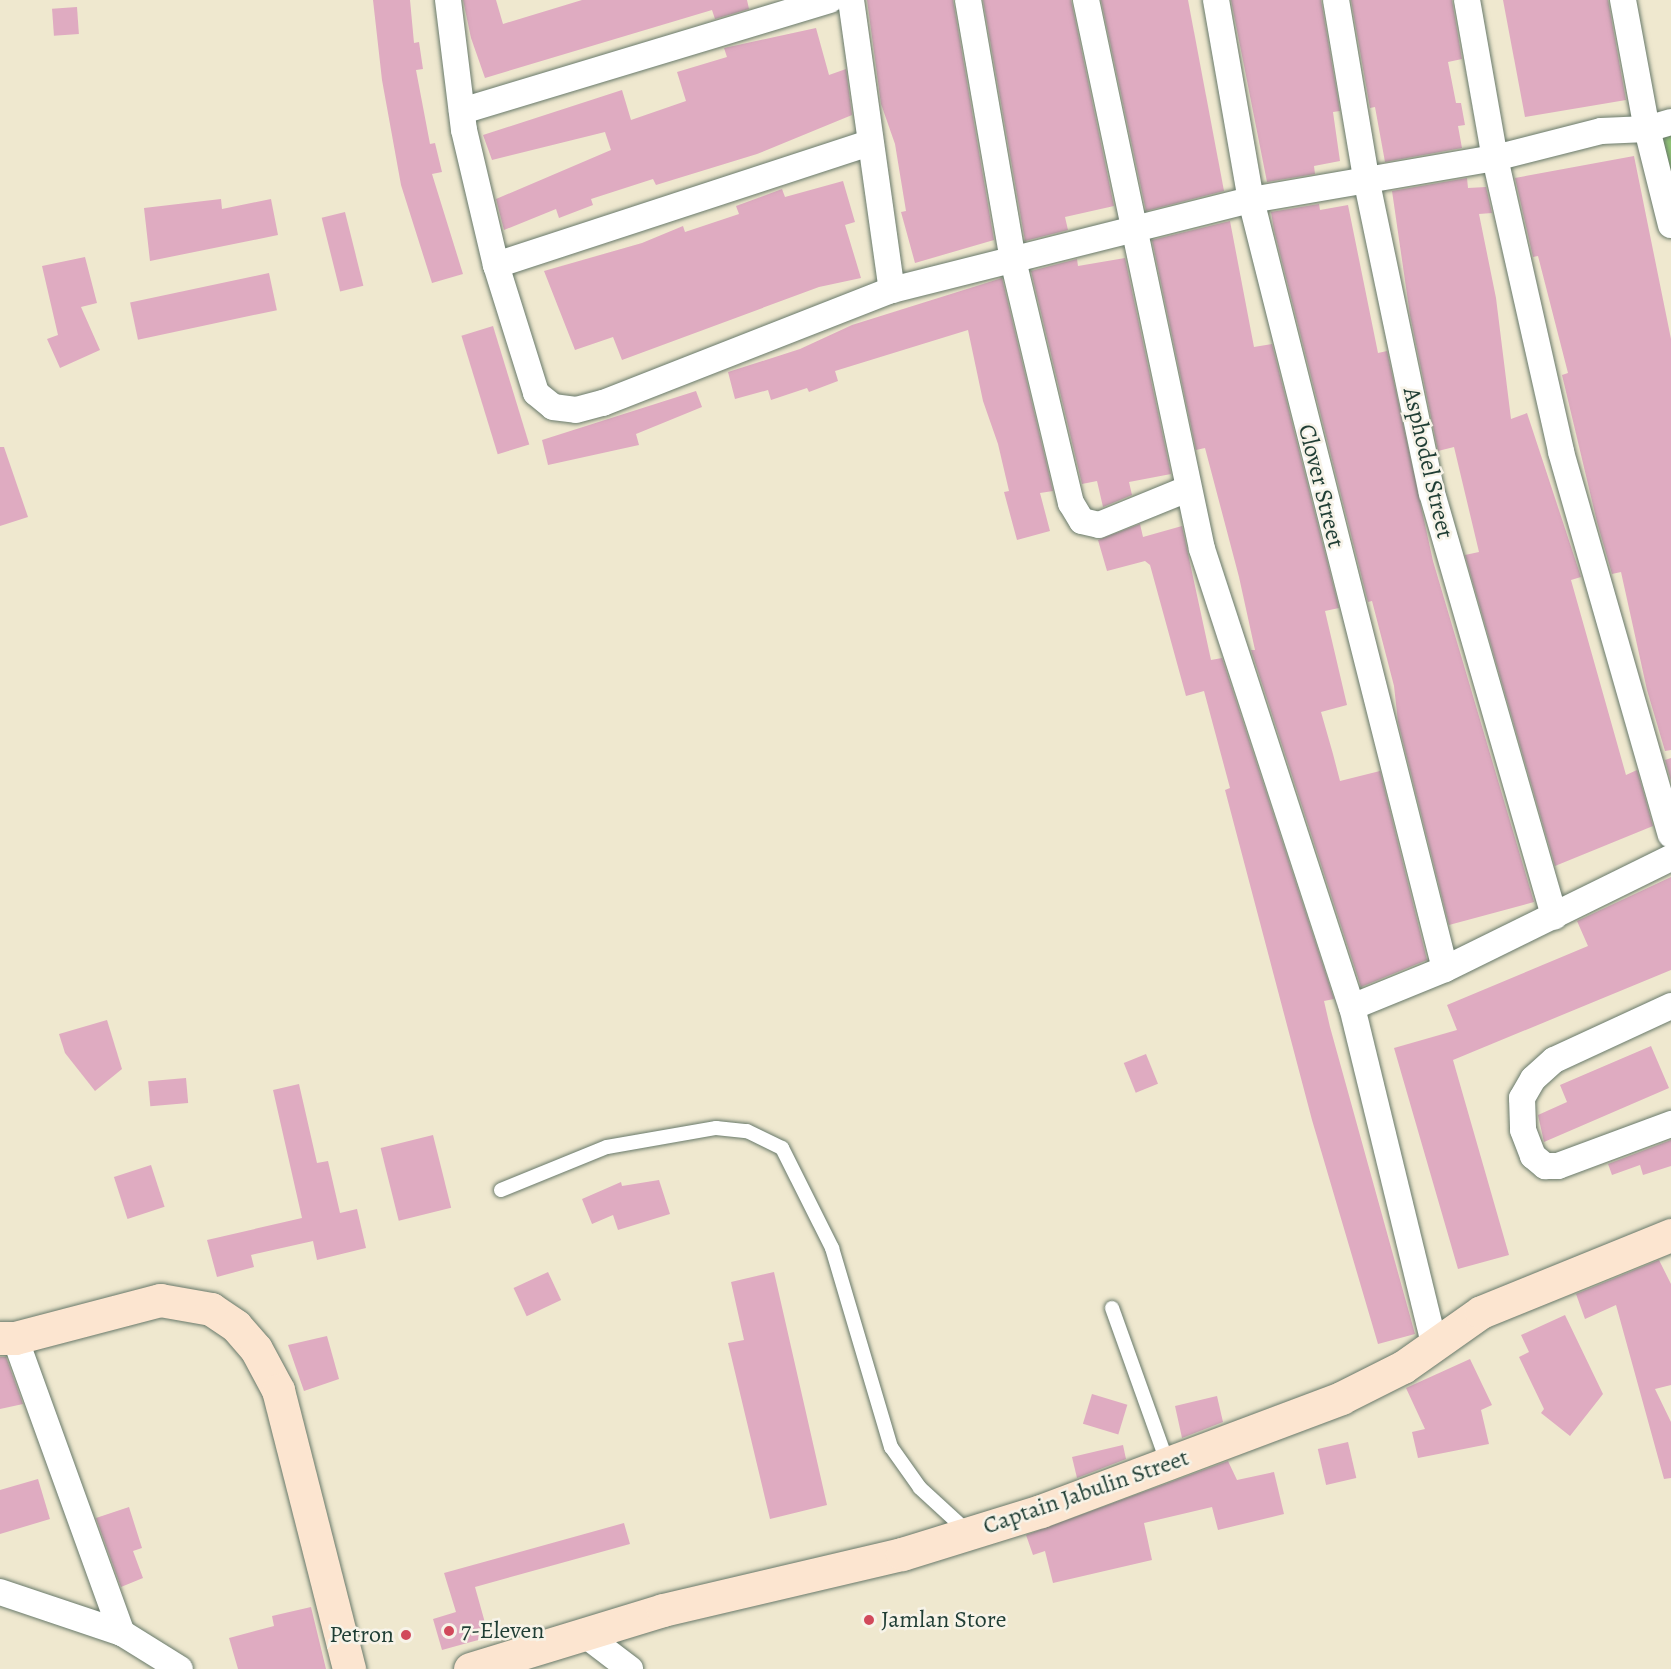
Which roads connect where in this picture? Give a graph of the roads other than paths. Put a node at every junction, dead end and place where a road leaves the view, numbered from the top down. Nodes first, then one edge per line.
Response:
1 (448, 0) edge
2 (830, 0) edge
3 (852, 0) edge
4 (968, 0) edge
5 (1086, 0) edge
6 (1216, 0) edge
7 (1336, 0) edge
8 (1467, 0) edge
9 (1623, 0) edge
10 (462, 111) junction
11 (1659, 125) edge
12 (870, 143) junction
13 (1495, 158) junction
14 (1367, 183) junction
15 (1251, 200) junction
16 (1671, 225) edge
17 (1131, 228) junction
18 (1013, 260) junction
19 (496, 265) junction
20 (892, 290) junction
21 (1187, 489) junction
22 (1671, 835) edge
23 (1671, 858) edge
24 (1554, 917) junction
25 (1445, 969) junction
26 (1671, 1006) edge
27 (1352, 1007) junction
28 (1671, 1124) edge
29 (501, 1190) dead end
30 (1671, 1235) edge
31 (1112, 1308) dead end
32 (8, 1338) edge
33 (1434, 1343) junction
34 (1168, 1464) junction
35 (968, 1533) junction
36 (0, 1592) edge
37 (123, 1633) junction
38 (584, 1634) junction
39 (180, 1669) edge
40 (349, 1669) edge
41 (470, 1669) edge
42 (630, 1669) edge

1 - 10 street
2 - 10 street
3 - 12 street
4 - 18 street
5 - 17 street
6 - 15 street, Clover Street
7 - 14 street, Asphodel Street
8 - 13 street
9 - 11 street
10 - 19 street
11 - 13 street
11 - 16 street
12 - 19 street
12 - 20 street
13 - 14 street
13 - 22 street
14 - 15 street
14 - 24 street, Asphodel Street
15 - 17 street
15 - 25 street, Clover Street
17 - 18 street
17 - 21 street
18 - 20 street
18 - 21 street
19 - 20 street
21 - 27 street
23 - 24 street
24 - 25 street
25 - 27 street
26 - 28 street
27 - 33 street
29 - 35 lane
30 - 33 street, Captain Jabulin Street
31 - 34 lane
32 - 37 street
32 - 40 street
33 - 34 street, Captain Jabulin Street
34 - 35 street, Captain Jabulin Street
35 - 38 street, Captain Jabulin Street
36 - 37 street
37 - 39 street
38 - 41 street, Captain Jabulin Street
38 - 42 street

